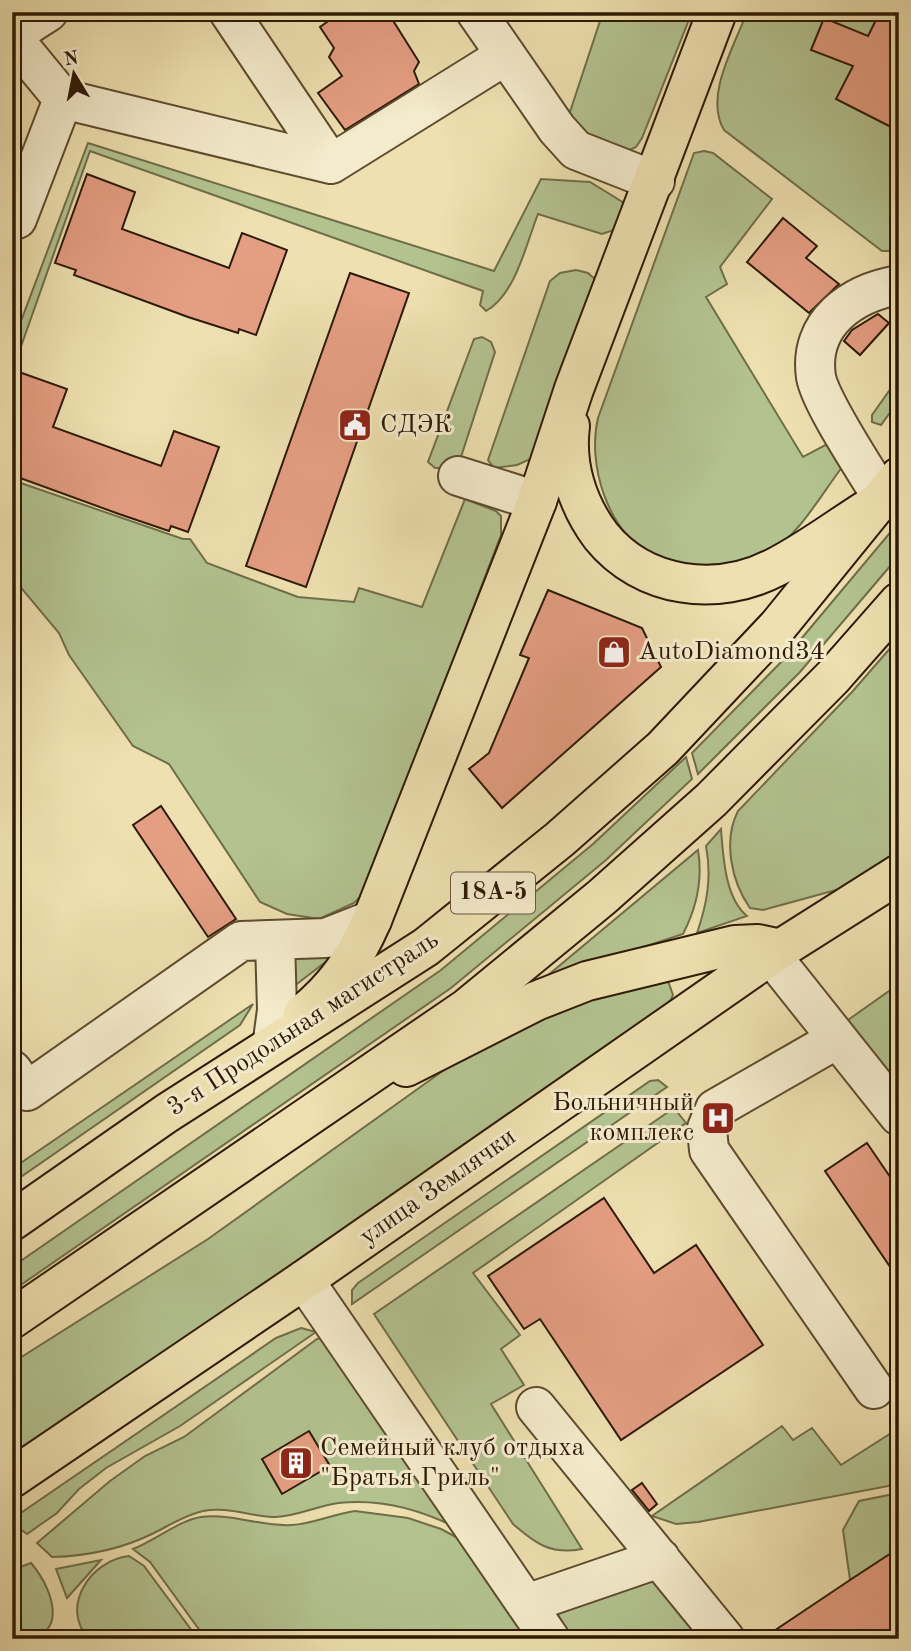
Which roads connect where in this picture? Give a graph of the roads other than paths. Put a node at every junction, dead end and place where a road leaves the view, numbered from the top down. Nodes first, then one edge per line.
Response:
1 (48, 12) edge
2 (229, 12) edge
3 (476, 12) edge
4 (717, 12) edge
5 (12, 36) edge
6 (506, 55) junction
7 (63, 99) junction
8 (331, 164) junction
9 (655, 181) junction
10 (12, 212) edge
11 (899, 285) edge
12 (574, 389) junction
13 (458, 476) dead end
14 (891, 488) edge
15 (537, 501) junction
16 (899, 603) edge
17 (899, 874) edge
18 (372, 920) junction
19 (275, 941) junction
20 (776, 952) junction
21 (837, 1039) junction
22 (272, 1040) junction
23 (12, 1070) edge
24 (167, 1113) junction
25 (899, 1116) edge
26 (212, 1183) junction
27 (12, 1221) edge
28 (304, 1280) junction
29 (12, 1319) edge
30 (874, 1389) dead end
31 (536, 1407) dead end
32 (12, 1478) edge
33 (660, 1558) junction
34 (526, 1604) junction
35 (550, 1639) edge
36 (724, 1639) edge

1 - 5 lane
2 - 8 lane
3 - 6 lane
4 - 9 main road
5 - 7 lane
6 - 8 lane
6 - 9 lane
7 - 8 lane
7 - 10 lane
9 - 12 main road
11 - 14 lane
12 - 14 main road
12 - 15 main road
13 - 15 lane
14 - 24 main road, 3-я Продольная магистраль / 18А-5
15 - 18 main road
16 - 26 main road, 18А-5
17 - 20 main road, улица Землячки
18 - 19 lane
18 - 22 main road
19 - 22 lane
19 - 23 lane
20 - 21 lane
20 - 26 main road
20 - 28 main road, улица Землячки
21 - 25 lane
21 - 30 lane
22 - 24 main road
24 - 27 main road, 3-я Продольная магистраль / 18А-5
26 - 29 main road, 18А-5
28 - 32 main road, улица Землячки
28 - 34 lane
31 - 33 lane
33 - 34 lane
33 - 36 lane
34 - 35 lane

